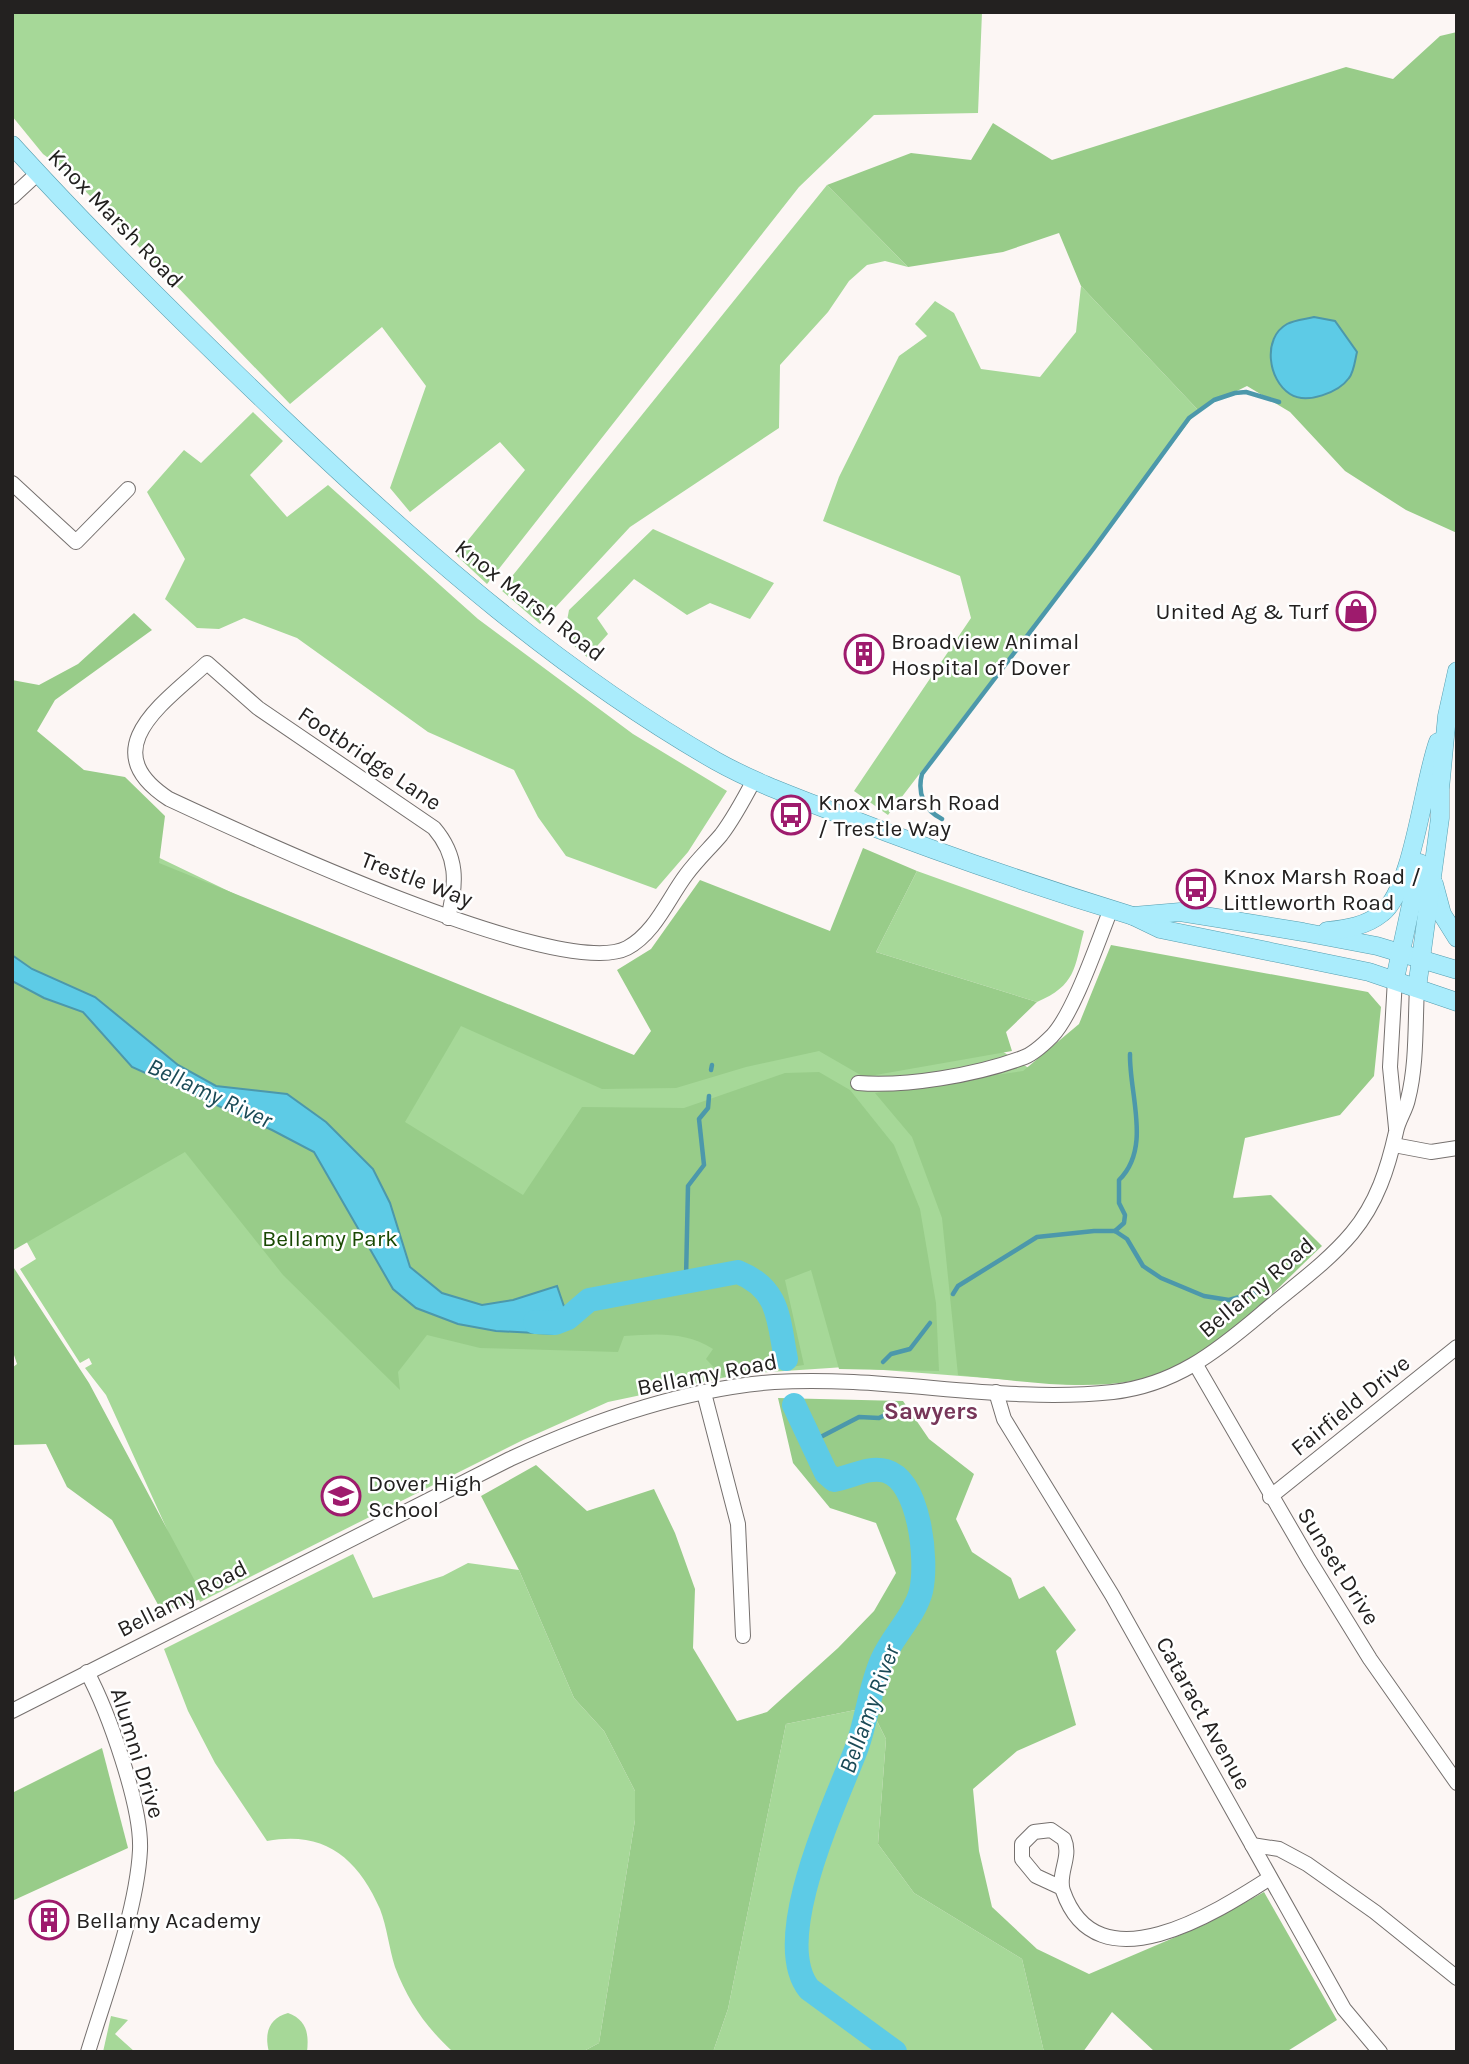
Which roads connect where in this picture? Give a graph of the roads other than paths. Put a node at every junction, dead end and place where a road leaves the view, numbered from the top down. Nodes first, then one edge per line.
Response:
1 (12, 145) edge
2 (37, 173) junction
3 (12, 197) edge
4 (12, 483) edge
5 (128, 489) dead end
6 (207, 663) joint
7 (1457, 671) edge
8 (1447, 716) junction
9 (754, 780) junction
10 (1440, 789) junction
11 (1432, 874) junction
12 (1111, 909) junction
13 (1133, 916) junction
14 (448, 918) junction
15 (1303, 932) junction
16 (1457, 938) edge
17 (1400, 953) junction
18 (1420, 959) junction
19 (1457, 970) edge
20 (1395, 979) junction
21 (1417, 988) junction
22 (1457, 1002) edge
23 (858, 1083) dead end
24 (1396, 1129) junction
25 (1394, 1145) junction
26 (1457, 1148) edge
27 (1457, 1347) edge
28 (1196, 1364) junction
29 (996, 1392) junction
30 (704, 1393) junction
31 (1270, 1497) junction
32 (743, 1636) dead end
33 (87, 1672) junction
34 (12, 1711) edge
35 (1457, 1783) edge
36 (1252, 1846) junction
37 (1270, 1878) junction
38 (1062, 1888) dead end
39 (1457, 1978) edge
40 (88, 2052) edge
41 (1380, 2052) edge

1 - 2 main road, Knox Marsh Road
2 - 3 street
2 - 9 main road, Knox Marsh Road
4 - 5 street
6 - 14 street, Footbridge Lane
6 - 14 street, Trestle Way
7 - 8 main road
8 - 10 main road
8 - 15 main road
9 - 12 main road, Knox Marsh Road
9 - 14 street, Trestle Way
10 - 11 main road
10 - 17 main road
11 - 16 main road
11 - 18 main road
12 - 13 main road, Knox Marsh Road
12 - 23 street
13 - 15 main road, Knox Marsh Road
13 - 20 main road, Knox Marsh Road
15 - 17 main road, Knox Marsh Road
17 - 18 main road, Knox Marsh Road
17 - 20 main road
18 - 19 main road, Knox Marsh Road
18 - 21 main road
20 - 21 main road, Knox Marsh Road
20 - 24 street, Bellamy Road
21 - 22 main road, Knox Marsh Road
21 - 24 street, Bellamy Road
24 - 25 street, Bellamy Road
25 - 26 street
25 - 28 street, Bellamy Road
27 - 31 street, Fairfield Drive
28 - 29 street, Bellamy Road
28 - 31 street, Sunset Drive
29 - 30 street, Bellamy Road
29 - 36 street, Cataract Avenue
30 - 32 street
30 - 33 street, Bellamy Road
31 - 35 street, Sunset Drive
33 - 34 street, Bellamy Road
33 - 40 street, Alumni Drive
36 - 37 street, Cataract Avenue
36 - 39 street
37 - 38 street
37 - 41 street, Cataract Avenue

